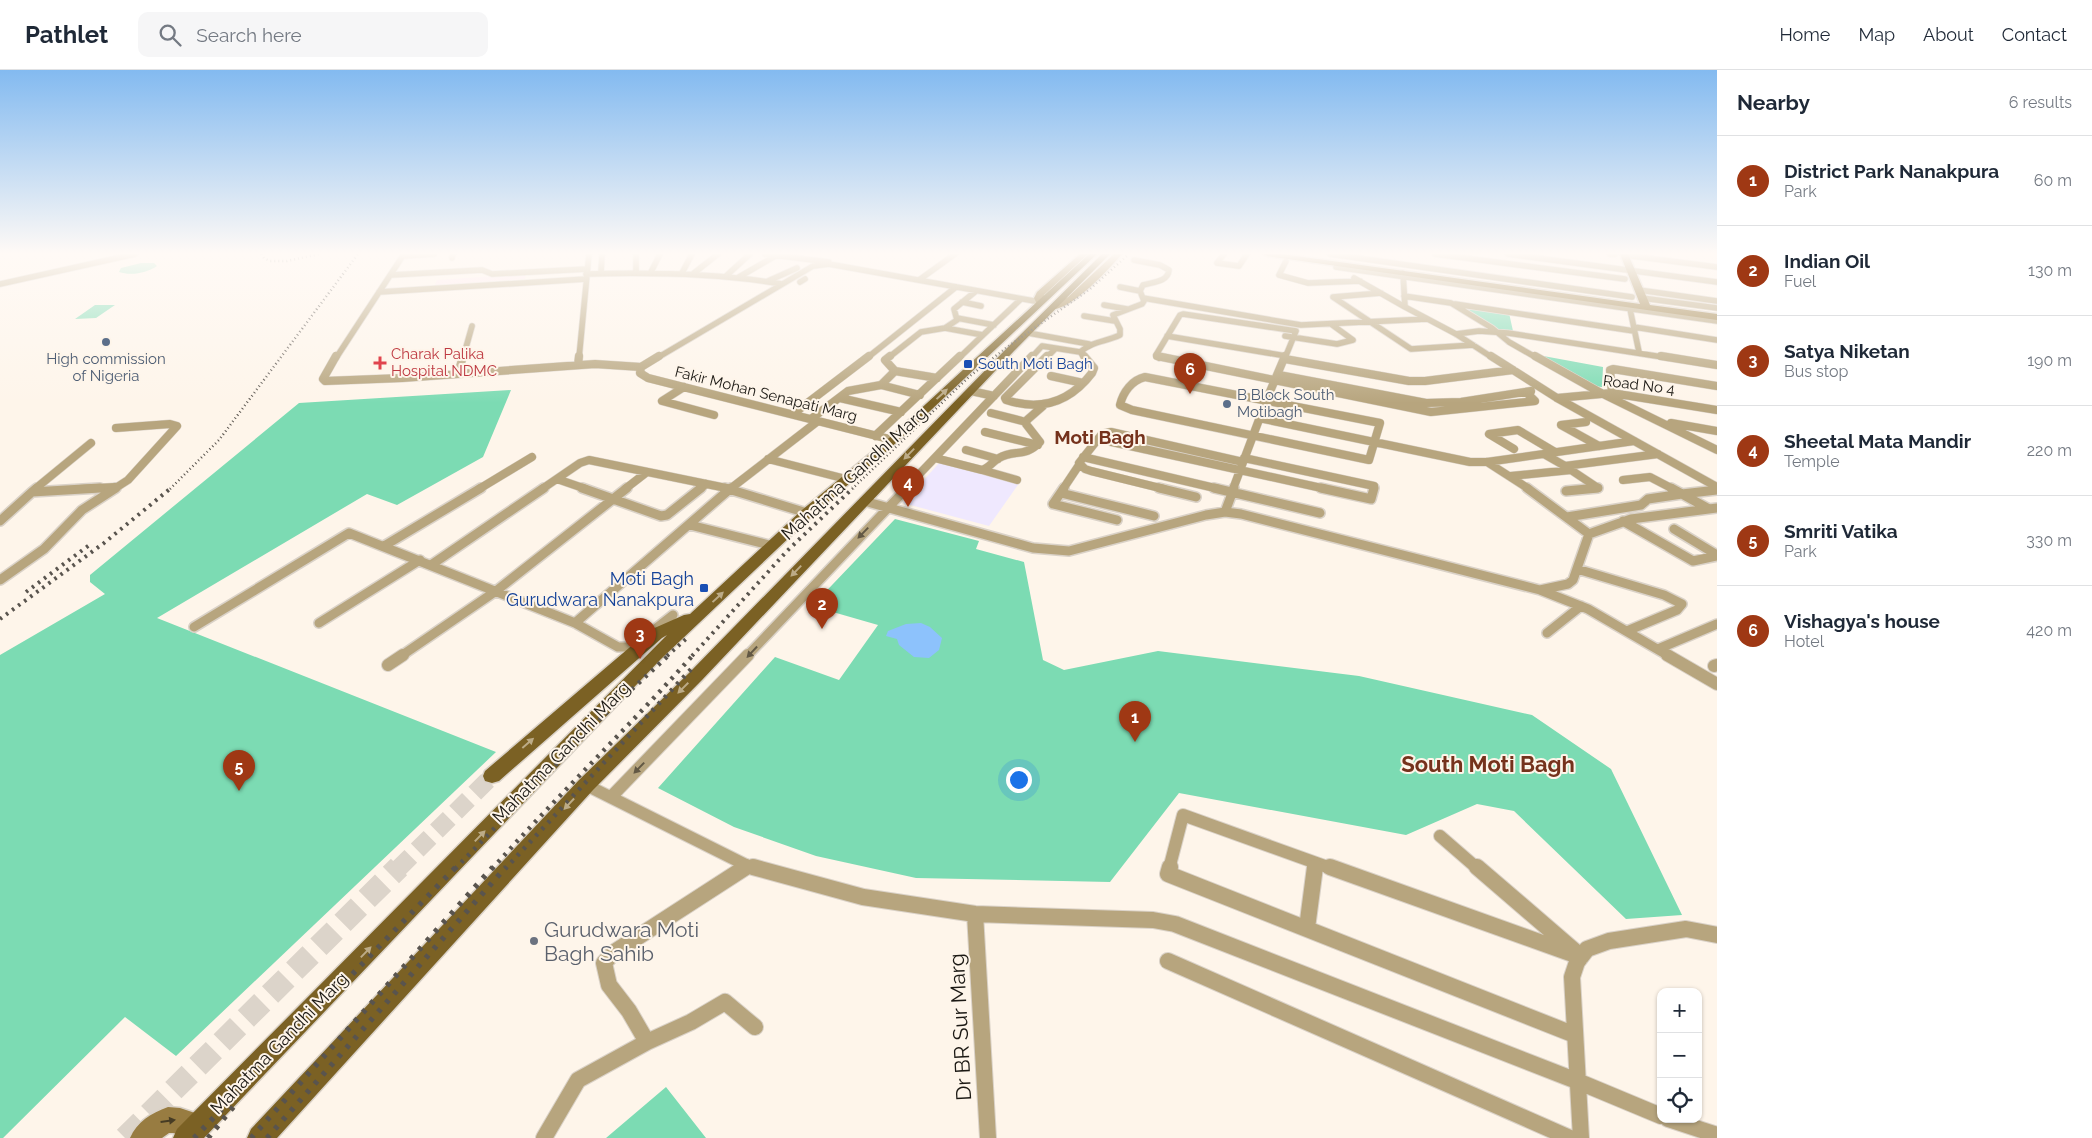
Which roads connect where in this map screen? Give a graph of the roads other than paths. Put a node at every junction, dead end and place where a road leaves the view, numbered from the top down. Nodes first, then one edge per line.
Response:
1 (371, 304) edge
2 (583, 304) edge
3 (748, 304) edge
4 (936, 304) edge
5 (960, 304) edge
6 (971, 304) edge
7 (1016, 304) edge
8 (1050, 304) edge
9 (1051, 304) edge
10 (1142, 304) edge
11 (1170, 304) edge
12 (1343, 304) edge
13 (1399, 304) edge
14 (1405, 304) edge
15 (1452, 304) edge
16 (1457, 304) edge
17 (1638, 304) edge
18 (1649, 304) edge
19 (1652, 304) edge
20 (1663, 304) edge
21 (1104, 305) dead end
22 (981, 306) dead end
23 (1405, 307) junction
24 (1130, 310) junction
25 (1717, 310) edge
26 (1084, 316) dead end
27 (1717, 317) edge
28 (957, 318) junction
29 (1428, 319) junction
30 (1115, 321) junction
31 (1717, 321) edge
32 (1371, 322) junction
33 (1331, 324) junction
34 (994, 325) junction
35 (1420, 325) dead end
36 (472, 326) dead end
37 (945, 328) junction
38 (1379, 328) junction
39 (1634, 329) junction
40 (1297, 331) junction
41 (1028, 332) junction
42 (1494, 332) junction
43 (1168, 334) junction
44 (1456, 334) junction
45 (983, 336) junction
46 (1717, 340) edge
47 (1089, 344) junction
48 (1473, 345) junction
49 (1055, 349) junction
50 (1080, 352) junction
51 (1639, 352) junction
52 (1286, 355) junction
53 (1504, 364) junction
54 (578, 365) junction
55 (1717, 365) edge
56 (641, 366) junction
57 (1512, 370) junction
58 (895, 372) junction
59 (458, 374) junction
60 (1417, 374) junction
61 (1051, 376) dead end
62 (937, 378) junction
63 (1277, 378) junction
64 (1426, 381) junction
65 (1083, 383) junction
66 (881, 385) junction
67 (1717, 386) edge
68 (684, 387) junction
69 (1543, 389) junction
70 (971, 391) junction
71 (1526, 392) junction
72 (1601, 393) junction
73 (1612, 393) junction
74 (920, 395) junction
75 (994, 396) junction
76 (840, 398) junction
77 (1557, 398) junction
78 (1266, 401) junction
79 (1436, 403) junction
80 (1043, 406) junction
81 (1717, 410) edge
82 (901, 412) junction
83 (1446, 412) junction
84 (991, 413) dead end
85 (793, 414) junction
86 (714, 415) dead end
87 (1259, 418) junction
88 (814, 420) junction
89 (1658, 421) junction
90 (1026, 422) junction
91 (1586, 422) dead end
92 (116, 428) dead end
93 (985, 432) dead end
94 (1717, 432) edge
95 (876, 436) junction
96 (1253, 437) junction
97 (893, 440) junction
98 (1634, 441) junction
99 (1373, 442) junction
100 (91, 443) dead end
101 (1038, 445) junction
102 (1599, 446) junction
103 (1514, 449) dead end
104 (966, 450) dead end
105 (1717, 450) edge
106 (1555, 452) junction
107 (1544, 454) junction
108 (1658, 454) junction
109 (532, 457) dead end
110 (768, 458) junction
111 (935, 458) junction
112 (998, 458) junction
113 (1081, 461) junction
114 (1487, 462) junction
115 (1242, 463) junction
116 (1568, 468) junction
117 (982, 470) junction
118 (647, 472) junction
119 (1511, 476) junction
120 (557, 479) junction
121 (846, 479) junction
122 (1017, 480) dead end
123 (1623, 480) dead end
124 (706, 484) junction
125 (119, 487) junction
126 (1717, 488) edge
127 (730, 489) junction
128 (32, 492) junction
129 (1566, 492) dead end
130 (1060, 493) junction
131 (1231, 493) junction
132 (1682, 494) junction
133 (1196, 497) dead end
134 (614, 499) junction
135 (864, 501) junction
136 (1638, 506) junction
137 (888, 507) junction
138 (1710, 509) edge
139 (1224, 512) junction
140 (807, 513) junction
141 (1320, 513) dead end
142 (1154, 516) dead end
143 (1656, 516) junction
144 (1717, 516) edge
145 (1567, 517) junction
146 (1117, 520) dead end
147 (0, 521) edge
148 (1623, 521) junction
149 (690, 524) junction
150 (1674, 529) dead end
151 (1589, 534) junction
152 (384, 546) junction
153 (773, 546) junction
154 (1717, 555) edge
155 (420, 560) junction
156 (431, 565) junction
157 (1577, 569) junction
158 (0, 580) edge
159 (1540, 590) junction
160 (496, 591) junction
161 (1581, 606) junction
162 (702, 612) junction
163 (673, 615) dead end
164 (319, 623) dead end
165 (575, 623) junction
166 (1717, 624) edge
167 (194, 627) dead end
168 (1627, 631) junction
169 (1547, 633) dead end
170 (1658, 649) junction
171 (388, 665) dead end
172 (1717, 684) edge
173 (492, 776) tunnel mouth
174 (586, 785) junction
175 (611, 797) junction
176 (1440, 836) dead end
177 (1316, 863) junction
178 (748, 866) junction
179 (975, 914) junction
180 (1307, 928) junction
181 (1717, 935) edge
182 (1581, 957) junction
183 (1168, 961) dead end
184 (755, 1027) dead end
185 (1575, 1035) junction
186 (646, 1042) junction
187 (1577, 1081) junction
188 (1657, 1114) edge
189 (1678, 1123) edge
190 (1679, 1123) edge
191 (192, 1132) edge
192 (1717, 1135) edge
193 (144, 1138) edge
194 (260, 1138) edge
195 (544, 1138) edge
196 (988, 1138) edge
197 (1570, 1138) edge
198 (1580, 1138) edge
199 (1703, 1138) edge

1 - 59 street
2 - 54 street
3 - 56 street
4 - 85 street
5 - 28 street
6 - 22 street
7 - 34 street
97 -> 8 main road, Mahatma Gandhi Marg
9 - 41 main road, Mahatma Gandhi Marg
10 - 24 street
11 - 40 street
12 - 32 street
13 - 23 street
14 - 23 street
15 - 42 street
16 - 39 street
17 - 39 street
18 - 31 street
19 - 27 main road
20 - 25 main road
21 - 24 street
23 - 29 street
24 - 30 street
26 - 30 street
28 - 34 street
28 - 37 street
29 - 32 street
29 - 44 street
30 - 47 street
32 - 33 street
32 - 38 street
33 - 40 street
33 - 40 street
34 - 45 street
35 - 38 street
36 - 59 street
37 - 45 street
37 - 58 street
38 - 48 street
39 - 46 street
39 - 51 street
40 - 43 street
40 - 52 street
41 - 47 street
41 - 70 main road, Mahatma Gandhi Marg
42 - 44 street
42 - 51 street
42 - 72 street
43 - 52 street
43 - 63 street
44 - 48 street
45 - 62 street
47 - 50 street
48 - 53 street
49 - 50 street
49 - 75 street
49 - 80 street
50 - 65 street
51 - 55 street
52 - 60 street
52 - 63 street
52 - 64 street
53 - 57 street
53 - 60 street
54 - 56 street
54 - 59 street
56 - 68 street, Fakir Mohan Senapati Marg
57 - 64 street
57 - 69 street
58 - 62 street
58 - 66 street
60 - 64 street
61 - 65 street
62 - 74 street
63 - 78 street
63 - 79 street
63 - 83 street
65 - 80 street
66 - 74 street
66 - 76 street
67 - 73 street
68 - 85 street, Fakir Mohan Senapati Marg
68 - 86 street
69 - 71 street
69 - 77 street
70 - 75 street
70 -> 135 main road, Mahatma Gandhi Marg
71 - 79 street
71 - 83 street
72 - 73 street, Road No 4
72 - 77 street, Road No 4
72 - 89 street
73 - 81 street, Road No 4
74 - 82 street
75 - 111 street
76 - 82 street
76 - 88 street
77 - 98 street
78 - 87 street
78 - 96 street
78 - 99 street
79 - 83 street
80 - 90 street
82 - 95 street
84 - 90 street
85 - 88 street, Fakir Mohan Senapati Marg
87 - 96 street
87 - 99 street
88 - 95 street, Fakir Mohan Senapati Marg
88 - 110 street
89 - 94 street
89 - 105 street
90 - 101 street
91 - 102 street
92 - 125 street
93 - 101 street
95 - 97 street, Fakir Mohan Senapati Marg
96 - 99 street
96 - 115 street
97 - 121 main road, Mahatma Gandhi Marg
98 - 102 street
98 - 108 street
99 - 114 street
100 - 128 street
101 - 112 street
102 - 106 street
103 - 106 street
104 - 112 street
106 - 107 street
107 - 114 street
107 - 116 street
108 - 116 street
108 - 126 street
109 - 152 street
110 - 121 street
110 - 127 street
111 - 117 street
111 - 137 street
112 - 117 street
113 - 115 street
113 - 130 street
113 - 131 street
113 - 133 street
114 - 119 street
115 - 115 street
115 - 131 street
116 - 119 street
116 - 129 street
117 - 122 street
118 - 120 street
118 - 124 street
118 - 134 street
119 - 145 street
120 - 134 street
120 - 156 street
121 - 140 main road, Mahatma Gandhi Marg
123 - 132 street
124 - 127 street
124 - 134 street
125 - 128 street
125 - 158 street
126 - 132 street
127 - 140 street
127 - 149 street
128 - 147 street
130 - 142 street
130 - 146 street
131 - 139 street
131 - 141 street
132 - 136 street
132 - 138 street
134 - 160 street
135 - 137 street
135 -> 174 main road, Mahatma Gandhi Marg
136 - 143 street
136 - 145 street
137 - 139 street
137 -> 175 street
138 - 143 street
138 - 144 street
139 - 159 street
140 - 153 main road, Mahatma Gandhi Marg
143 - 148 street
145 - 151 street
148 - 151 street
148 - 154 street
149 - 153 street
149 - 165 street
150 - 154 street
151 - 157 street
152 - 155 street
152 - 167 street
162 -> 153 main road, Mahatma Gandhi Marg
155 - 156 street
155 - 164 street
156 - 160 street
157 - 159 street
157 - 168 street
159 - 161 street
160 - 165 street
160 - 171 street
161 - 168 street
161 - 169 street
173 -> 162 main road
191 -> 162 main road, Mahatma Gandhi Marg
163 - 165 street
166 - 170 street
168 - 170 street
170 - 172 street
174 - 175 street
174 -> 194 main road, Mahatma Gandhi Marg
175 - 178 street
176 - 182 street
177 - 180 street
177 - 180 street
177 - 182 street
178 - 179 street
178 - 186 street
179 - 187 street
179 - 196 street, Dr BR Sur Marg
180 - 185 street
181 - 182 street
182 - 185 street
183 - 197 street
184 - 186 street
185 - 187 street
186 - 195 street
187 - 188 street
187 - 198 street
189 - 199 street
190 - 192 street
193 -> 191 main road

